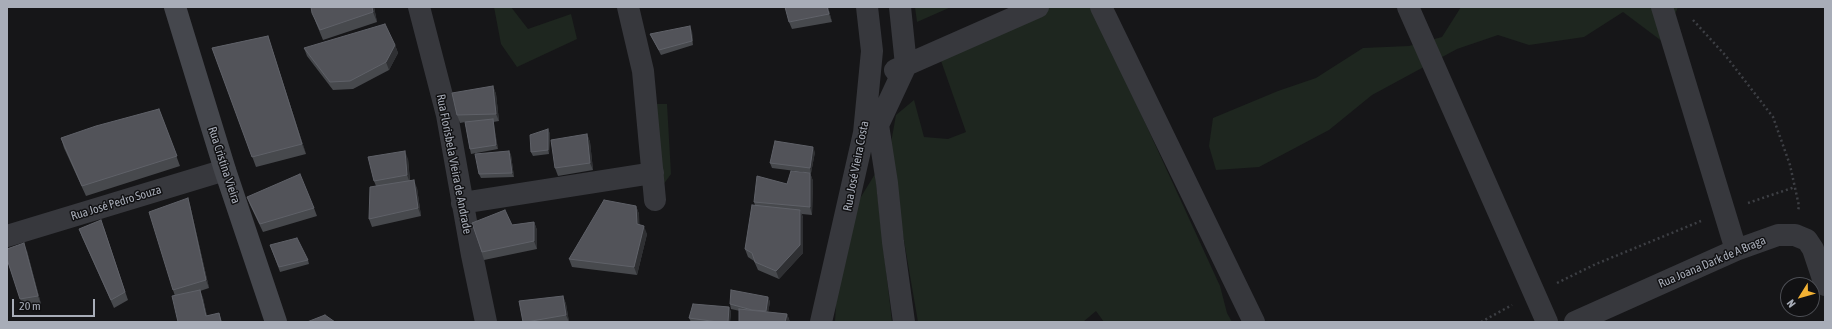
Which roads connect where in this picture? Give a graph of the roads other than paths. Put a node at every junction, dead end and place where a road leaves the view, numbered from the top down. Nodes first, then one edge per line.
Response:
1 (175, 7) edge
2 (419, 7) edge
3 (628, 7) edge
4 (867, 7) edge
5 (900, 7) edge
6 (1038, 7) edge
7 (1101, 7) edge
8 (1408, 7) edge
9 (1662, 7) edge
10 (906, 65) junction
11 (869, 81) junction
12 (225, 170) junction
13 (653, 173) junction
14 (655, 200) dead end
15 (462, 203) junction
16 (7, 236) edge
17 (1736, 250) junction
18 (1825, 285) edge
19 (276, 322) edge
20 (486, 322) edge
21 (820, 322) edge
22 (904, 322) edge
23 (1254, 322) edge
24 (1547, 322) edge
25 (1575, 322) edge

1 - 12 street, Rua Cristina Vieira
2 - 15 street, Rua Florisbela Vieira de Andrade
3 - 13 street
4 - 11 street, Rua José Vieira Costa
5 - 10 street
6 - 10 street
7 - 23 street
8 - 24 street
9 - 17 street
10 - 11 street
10 - 22 street
11 - 21 street, Rua José Vieira Costa
12 - 16 street, Rua José Pedro Souza
12 - 19 street, Rua Cristina Vieira
13 - 14 street
13 - 15 street
15 - 20 street, Rua Florisbela Vieira de Andrade
17 - 18 street, Rua Joana Dark de A Braga
17 - 25 street, Rua Joana Dark de A Braga

